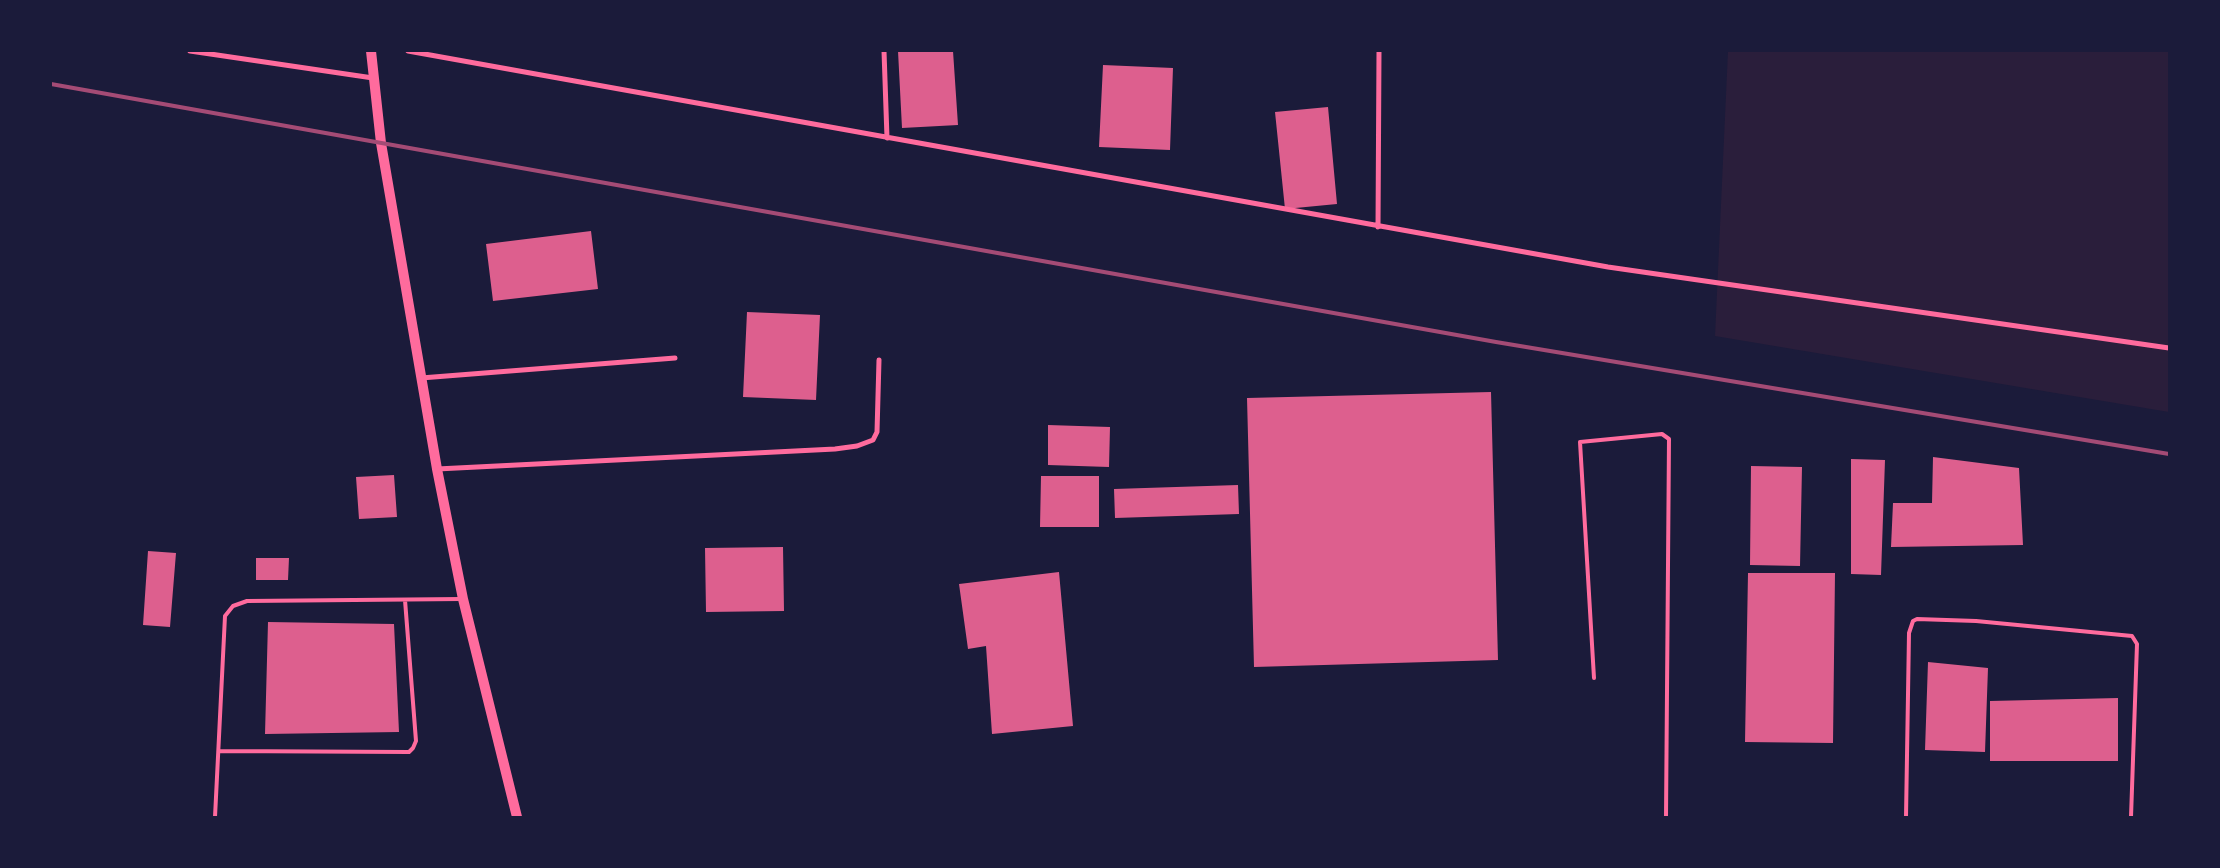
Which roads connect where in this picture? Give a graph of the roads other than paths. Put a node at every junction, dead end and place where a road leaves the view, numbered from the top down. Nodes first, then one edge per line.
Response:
1 (190, 51) edge
2 (372, 51) edge
3 (408, 51) edge
4 (884, 51) edge
5 (1379, 51) edge
6 (373, 78) junction
7 (887, 138) junction
8 (1378, 227) junction
9 (2169, 348) edge
10 (675, 358) dead end
11 (879, 360) dead end
12 (420, 378) junction
13 (437, 469) junction
14 (463, 599) junction
15 (406, 600) junction
16 (1594, 678) dead end
17 (219, 751) junction
18 (215, 817) edge
19 (517, 817) edge
20 (1666, 817) edge
21 (1906, 817) edge
22 (2132, 817) edge

1 - 6 street
2 - 6 main road
3 - 7 street
4 - 7 street
5 - 8 street
6 - 12 main road
7 - 8 street
8 - 9 street
10 - 12 street
11 - 13 street
12 - 13 main road
13 - 14 main road
14 - 15 lane
14 - 19 main road
15 - 17 lane
15 - 17 lane
16 - 20 lane
17 - 18 lane
21 - 22 lane

